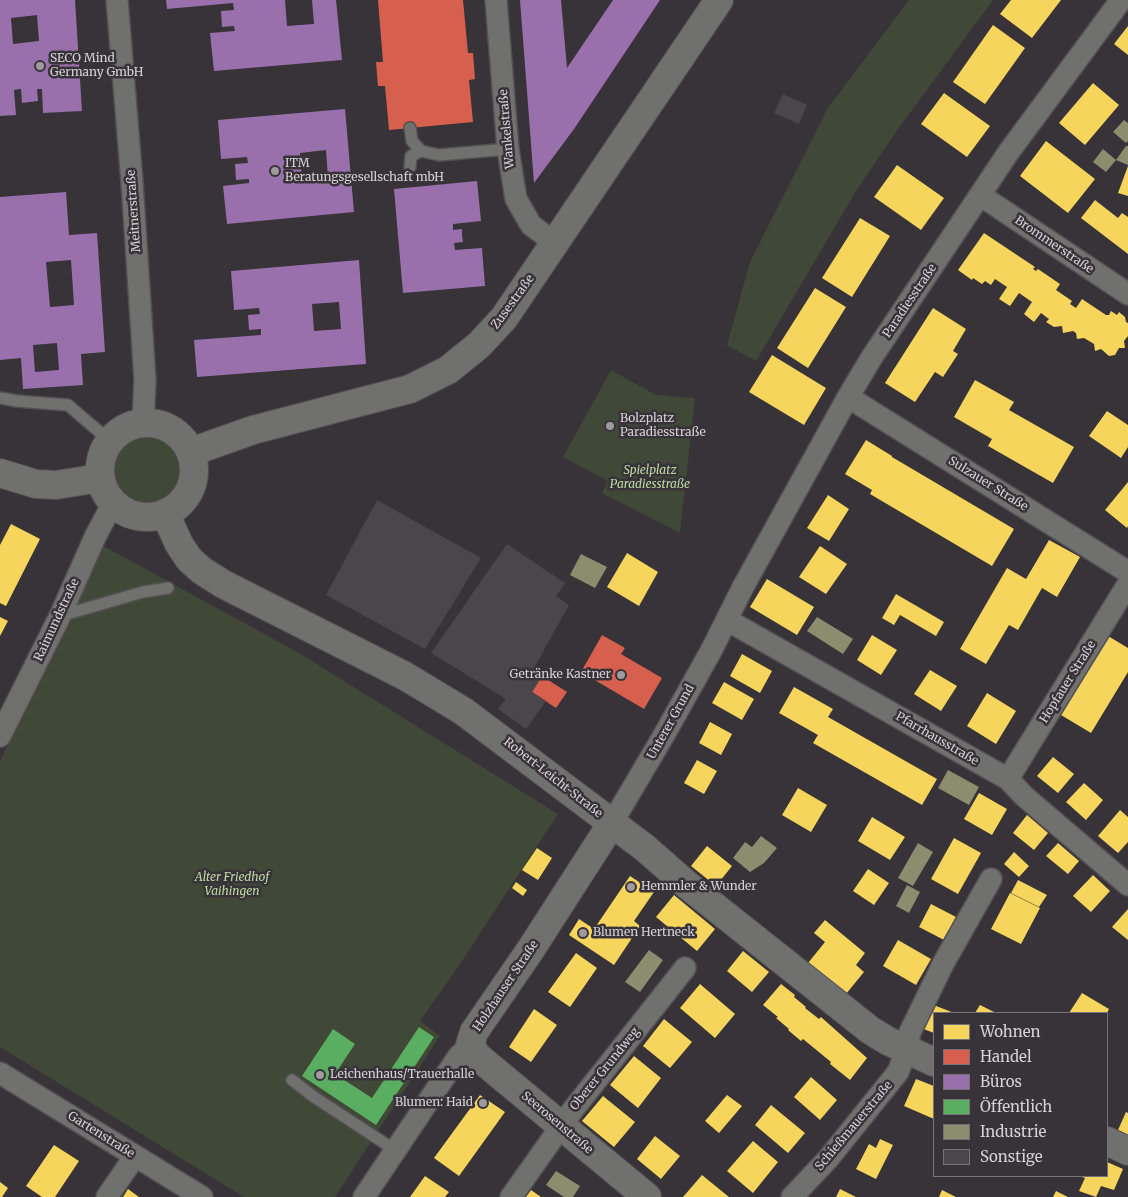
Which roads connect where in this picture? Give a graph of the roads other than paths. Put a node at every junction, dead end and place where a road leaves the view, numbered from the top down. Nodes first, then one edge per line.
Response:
1 (117, 0) edge
2 (496, 0) edge
3 (719, 0) edge
4 (1121, 0) edge
5 (410, 128) dead end
6 (508, 149) junction
7 (421, 151) junction
8 (410, 167) dead end
9 (980, 195) junction
10 (555, 242) junction
11 (1128, 294) edge
12 (848, 397) junction
13 (0, 398) edge
14 (143, 422) junction
15 (110, 441) junction
16 (191, 452) junction
17 (0, 473) edge
18 (100, 478) junction
19 (113, 503) junction
20 (166, 513) junction
21 (1128, 572) edge
22 (1128, 584) edge
23 (168, 588) dead end
24 (60, 616) junction
25 (727, 620) junction
26 (0, 736) edge
27 (1008, 779) junction
28 (612, 823) junction
29 (991, 879) dead end
30 (1128, 885) edge
31 (686, 968) dead end
32 (470, 1045) junction
33 (906, 1049) junction
34 (933, 1062) edge
35 (0, 1073) edge
36 (292, 1080) dead end
37 (560, 1126) junction
38 (1108, 1141) edge
39 (395, 1150) junction
40 (1128, 1151) edge
41 (134, 1156) junction
42 (107, 1197) edge
43 (202, 1197) edge
44 (364, 1197) edge
45 (510, 1197) edge
46 (647, 1197) edge
47 (792, 1197) edge

1 - 14 street, Meitnerstraße
2 - 6 street, Wankelstraße
3 - 10 street, Zusestraße
4 - 9 street, Paradiesstraße
5 - 7 lane
6 - 7 lane
6 - 10 street, Wankelstraße
7 - 8 lane
9 - 11 street, Brommerstraße
9 - 12 street, Paradiesstraße
10 - 16 street, Zusestraße
12 - 21 street, Sulzauer Straße
12 - 25 street, Paradiesstraße
13 - 15 lane
14 - 15 street
14 - 16 street
15 - 18 street
16 - 20 street
17 - 18 street
18 - 19 street
19 - 20 street
19 - 24 street, Raimundstraße
20 - 28 street, Robert-Leicht-Straße
22 - 27 street, Hopfauer Straße
23 - 24 lane
24 - 26 street, Raimundstraße
25 - 27 street, Pfarrhausstraße
25 - 28 street, Unterer Grund
27 - 30 street, Pfarrhausstraße
28 - 32 street, Holzhauser Straße
28 - 33 street, Robert-Leicht-Straße
29 - 33 street
31 - 37 street, Oberer Grundweg
32 - 37 street, Seerosenstraße
32 - 39 street, Holzhauser Straße
33 - 34 street, Robert-Leicht-Straße
33 - 47 street, Schießmauerstraße
35 - 41 street, Gartenstraße
36 - 39 lane
37 - 45 street, Oberer Grundweg
37 - 46 street, Seerosenstraße
38 - 40 street
39 - 44 street, Holzhauser Straße
41 - 42 street
41 - 43 street, Gartenstraße

